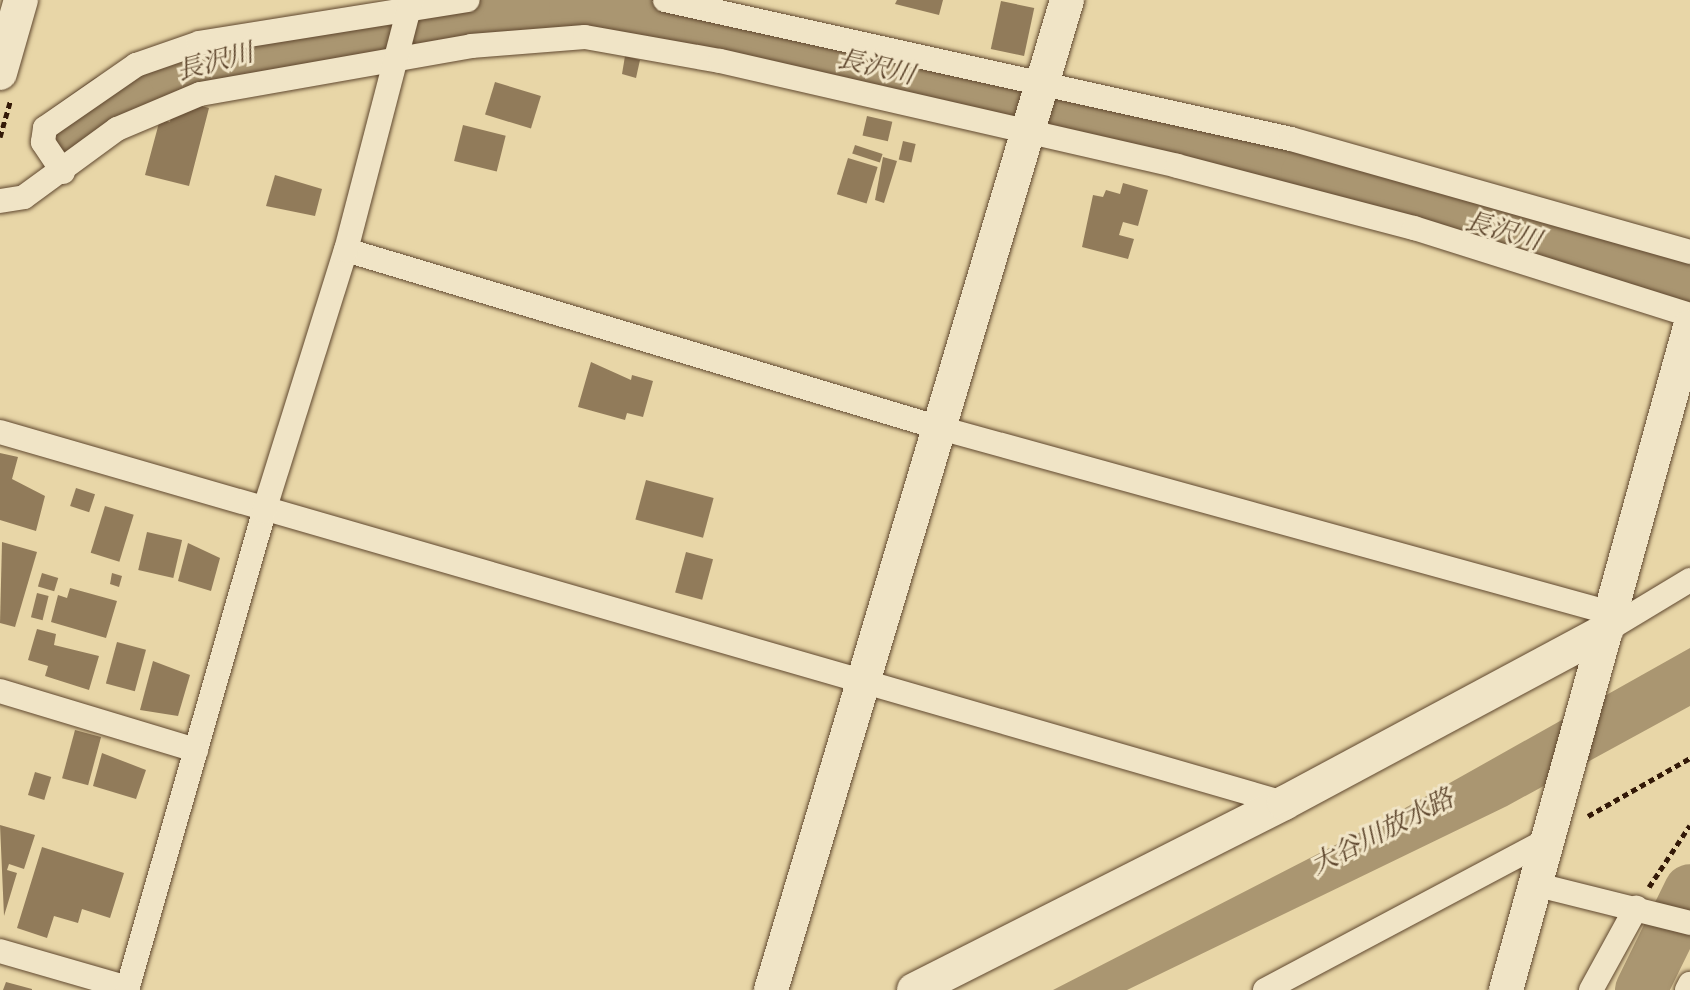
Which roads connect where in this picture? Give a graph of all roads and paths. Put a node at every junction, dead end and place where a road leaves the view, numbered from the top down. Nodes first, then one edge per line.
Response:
1 (21, 0) edge
2 (468, 0) edge
3 (665, 0) edge
4 (1067, 0) edge
5 (410, 5) edge
6 (394, 61) junction
7 (0, 73) edge
8 (1043, 85) junction
9 (1030, 128) junction
10 (63, 172) junction
11 (0, 201) edge
12 (346, 250) junction
13 (1690, 252) edge
14 (1690, 315) edge
15 (1690, 327) edge
16 (940, 428) junction
17 (0, 432) edge
18 (264, 511) junction
19 (1690, 580) edge
20 (1606, 633) junction
21 (865, 681) junction
22 (0, 691) edge
23 (196, 750) junction
24 (1690, 758) edge
25 (1284, 803) junction
26 (1690, 825) edge
27 (1549, 839) junction
28 (1538, 885) junction
29 (1636, 908) junction
30 (1690, 923) edge
31 (0, 951) edge
32 (1690, 984) edge
33 (128, 989) edge
34 (771, 990) edge
35 (914, 990) edge
36 (1265, 990) edge
37 (1506, 990) edge
38 (1591, 990) edge
39 (1687, 990) edge

1 - 7 street
2 - 5 street
3 - 8 street
4 - 8 street
5 - 6 street
5 - 10 street
6 - 9 street
6 - 10 street
6 - 12 street
8 - 9 street
8 - 13 street
9 - 14 street
9 - 16 street
10 - 11 street
12 - 16 street
12 - 18 street
15 - 20 street
16 - 20 street
16 - 21 street
17 - 18 street
18 - 21 street
18 - 23 street
19 - 20 street
20 - 25 street
20 - 27 street
21 - 25 street
21 - 34 street
22 - 23 street
23 - 33 street
24 - 27 path
25 - 35 street
26 - 29 path
27 - 28 street
27 - 36 street
28 - 29 street
28 - 37 street
29 - 30 street
29 - 38 street
31 - 33 street
32 - 39 street

